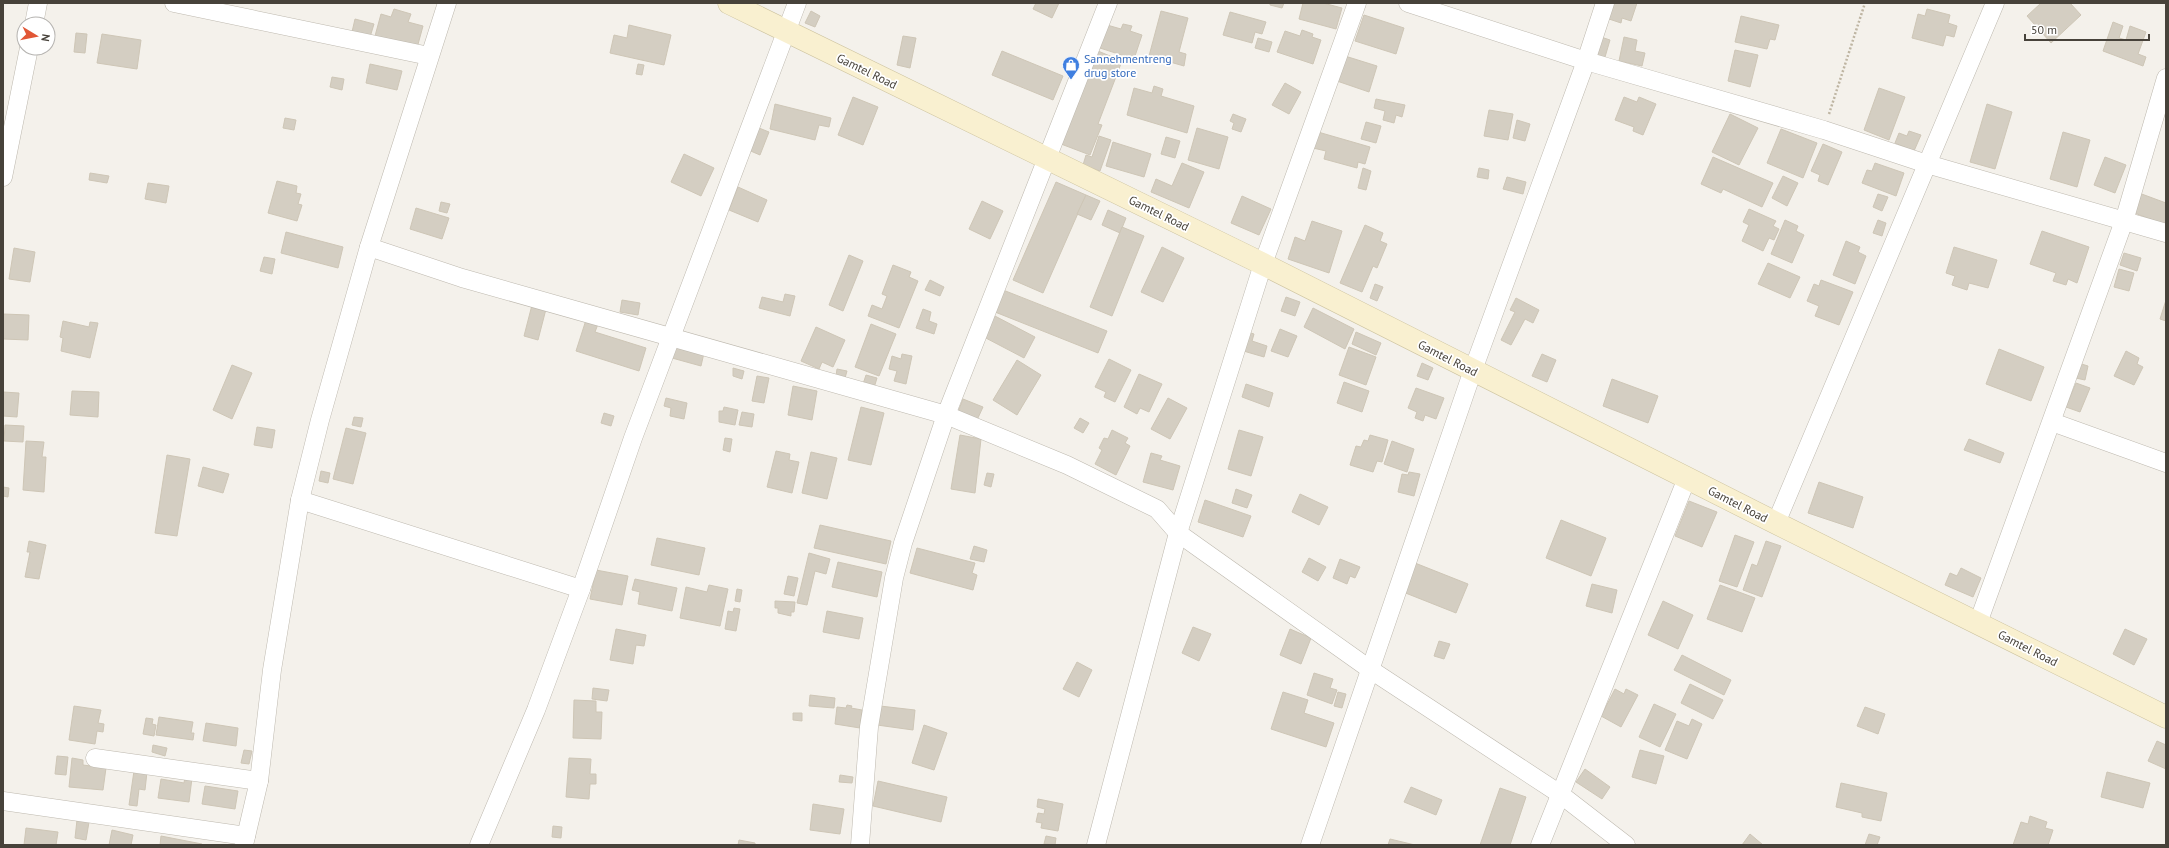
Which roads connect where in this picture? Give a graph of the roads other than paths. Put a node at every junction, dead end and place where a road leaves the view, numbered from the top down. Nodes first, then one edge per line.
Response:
1 (38, 3) edge
2 (174, 3) edge
3 (447, 3) edge
4 (729, 3) edge
5 (797, 3) edge
6 (1108, 3) edge
7 (1357, 3) edge
8 (1408, 3) edge
9 (1605, 3) edge
10 (1995, 3) edge
11 (36, 16) edge
12 (786, 31) junction
13 (27, 56) edge
14 (429, 56) junction
15 (1586, 61) junction
16 (2166, 78) edge
17 (1048, 160) junction
18 (1927, 164) junction
19 (3, 177) edge
20 (2124, 221) junction
21 (2166, 233) edge
22 (369, 247) junction
23 (1263, 264) junction
24 (673, 337) junction
25 (1473, 370) junction
26 (946, 415) junction
27 (2052, 422) junction
28 (2166, 463) edge
29 (1686, 478) junction
30 (300, 500) junction
31 (1776, 523) junction
32 (1178, 533) junction
33 (581, 589) junction
34 (1978, 623) junction
35 (1371, 670) junction
36 (2166, 716) edge
37 (94, 758) dead end
38 (259, 781) junction
39 (1560, 794) junction
40 (3, 800) edge
41 (245, 840) edge
42 (480, 845) edge
43 (860, 845) edge
44 (1096, 845) edge
45 (1310, 845) edge
46 (1540, 845) edge
47 (1626, 845) edge

1 - 11 street
2 - 14 street
3 - 14 street
4 - 12 street, Gamtel Road
5 - 12 street
6 - 17 street
7 - 23 street
8 - 15 street
9 - 15 street
10 - 18 street
12 - 17 street, Gamtel Road
12 - 24 street
13 - 19 street
14 - 22 street
15 - 18 street
15 - 25 street
16 - 20 street
17 - 23 street, Gamtel Road
17 - 26 street
18 - 20 street
18 - 31 street
20 - 21 street
20 - 27 street
22 - 24 street
22 - 30 street
23 - 25 street, Gamtel Road
23 - 32 street
24 - 26 street
24 - 33 street
25 - 29 street, Gamtel Road
25 - 35 street
26 - 32 street
26 - 43 street
27 - 28 street
27 - 34 street
29 - 31 street, Gamtel Road
29 - 39 street
30 - 33 street
30 - 38 street
31 - 34 street, Gamtel Road
32 - 35 street
32 - 44 street
33 - 42 street
34 - 36 street, Gamtel Road
35 - 39 street
35 - 45 street
37 - 38 street
38 - 41 street
39 - 46 street
39 - 47 street
40 - 41 street

